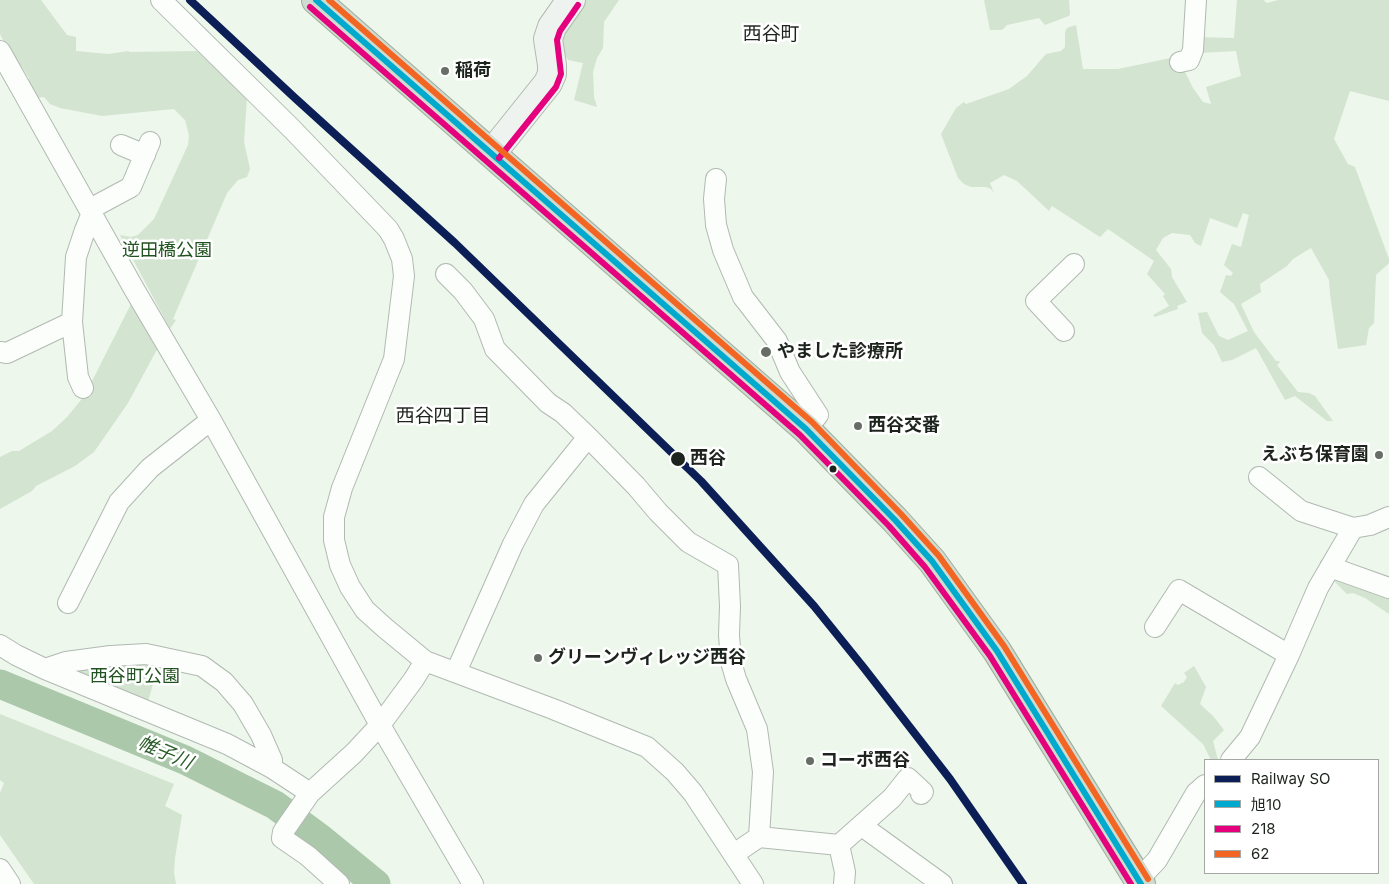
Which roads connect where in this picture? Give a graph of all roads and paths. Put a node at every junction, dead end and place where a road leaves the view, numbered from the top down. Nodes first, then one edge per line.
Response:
1 (161, 0) edge
2 (316, 0) edge
3 (571, 0) edge
4 (1196, 0) edge
5 (0, 51) edge
6 (1180, 62) dead end
7 (122, 145) dead end
8 (492, 153) junction
9 (716, 179) dead end
10 (91, 211) junction
11 (1074, 264) dead end
12 (446, 274) dead end
13 (72, 322) junction
14 (1064, 331) dead end
15 (0, 352) edge
16 (82, 388) dead end
17 (211, 420) junction
18 (806, 429) junction
19 (588, 437) junction
20 (1259, 478) dead end
21 (1389, 517) edge
22 (1353, 528) junction
23 (1330, 567) junction
24 (1389, 588) edge
25 (68, 602) dead end
26 (1155, 628) dead end
27 (0, 645) edge
28 (1289, 655) junction
29 (425, 660) junction
30 (45, 669) junction
31 (456, 672) junction
32 (380, 725) junction
33 (1232, 759) edge
34 (272, 768) junction
35 (1204, 786) edge
36 (921, 794) dead end
37 (307, 797) junction
38 (862, 826) junction
39 (759, 837) junction
40 (839, 846) junction
41 (734, 854) junction
42 (0, 869) edge
43 (1139, 882) edge
44 (10, 884) edge
45 (339, 884) edge
46 (473, 884) edge
47 (753, 884) edge
48 (844, 884) edge
49 (942, 884) edge

1 - 29 street
2 - 8 highway
3 - 8 street
4 - 6 street
5 - 10 street
7 - 10 street
8 - 18 highway
9 - 18 street
10 - 13 street
10 - 17 street
11 - 14 street
12 - 19 street
13 - 15 street
13 - 16 street
17 - 25 street
17 - 32 street
18 - 43 highway
19 - 31 street
19 - 39 street
20 - 22 street
21 - 22 street
22 - 23 street
23 - 24 street
23 - 28 street
26 - 28 street
27 - 30 street
28 - 33 street
29 - 31 street
29 - 32 street
30 - 34 street
30 - 34 street
31 - 41 street
32 - 37 street
32 - 46 street
34 - 37 street
35 - 43 street
36 - 38 street
37 - 45 street
38 - 40 street
38 - 49 street
39 - 40 street
39 - 41 street
40 - 48 street
41 - 47 street
42 - 44 street

